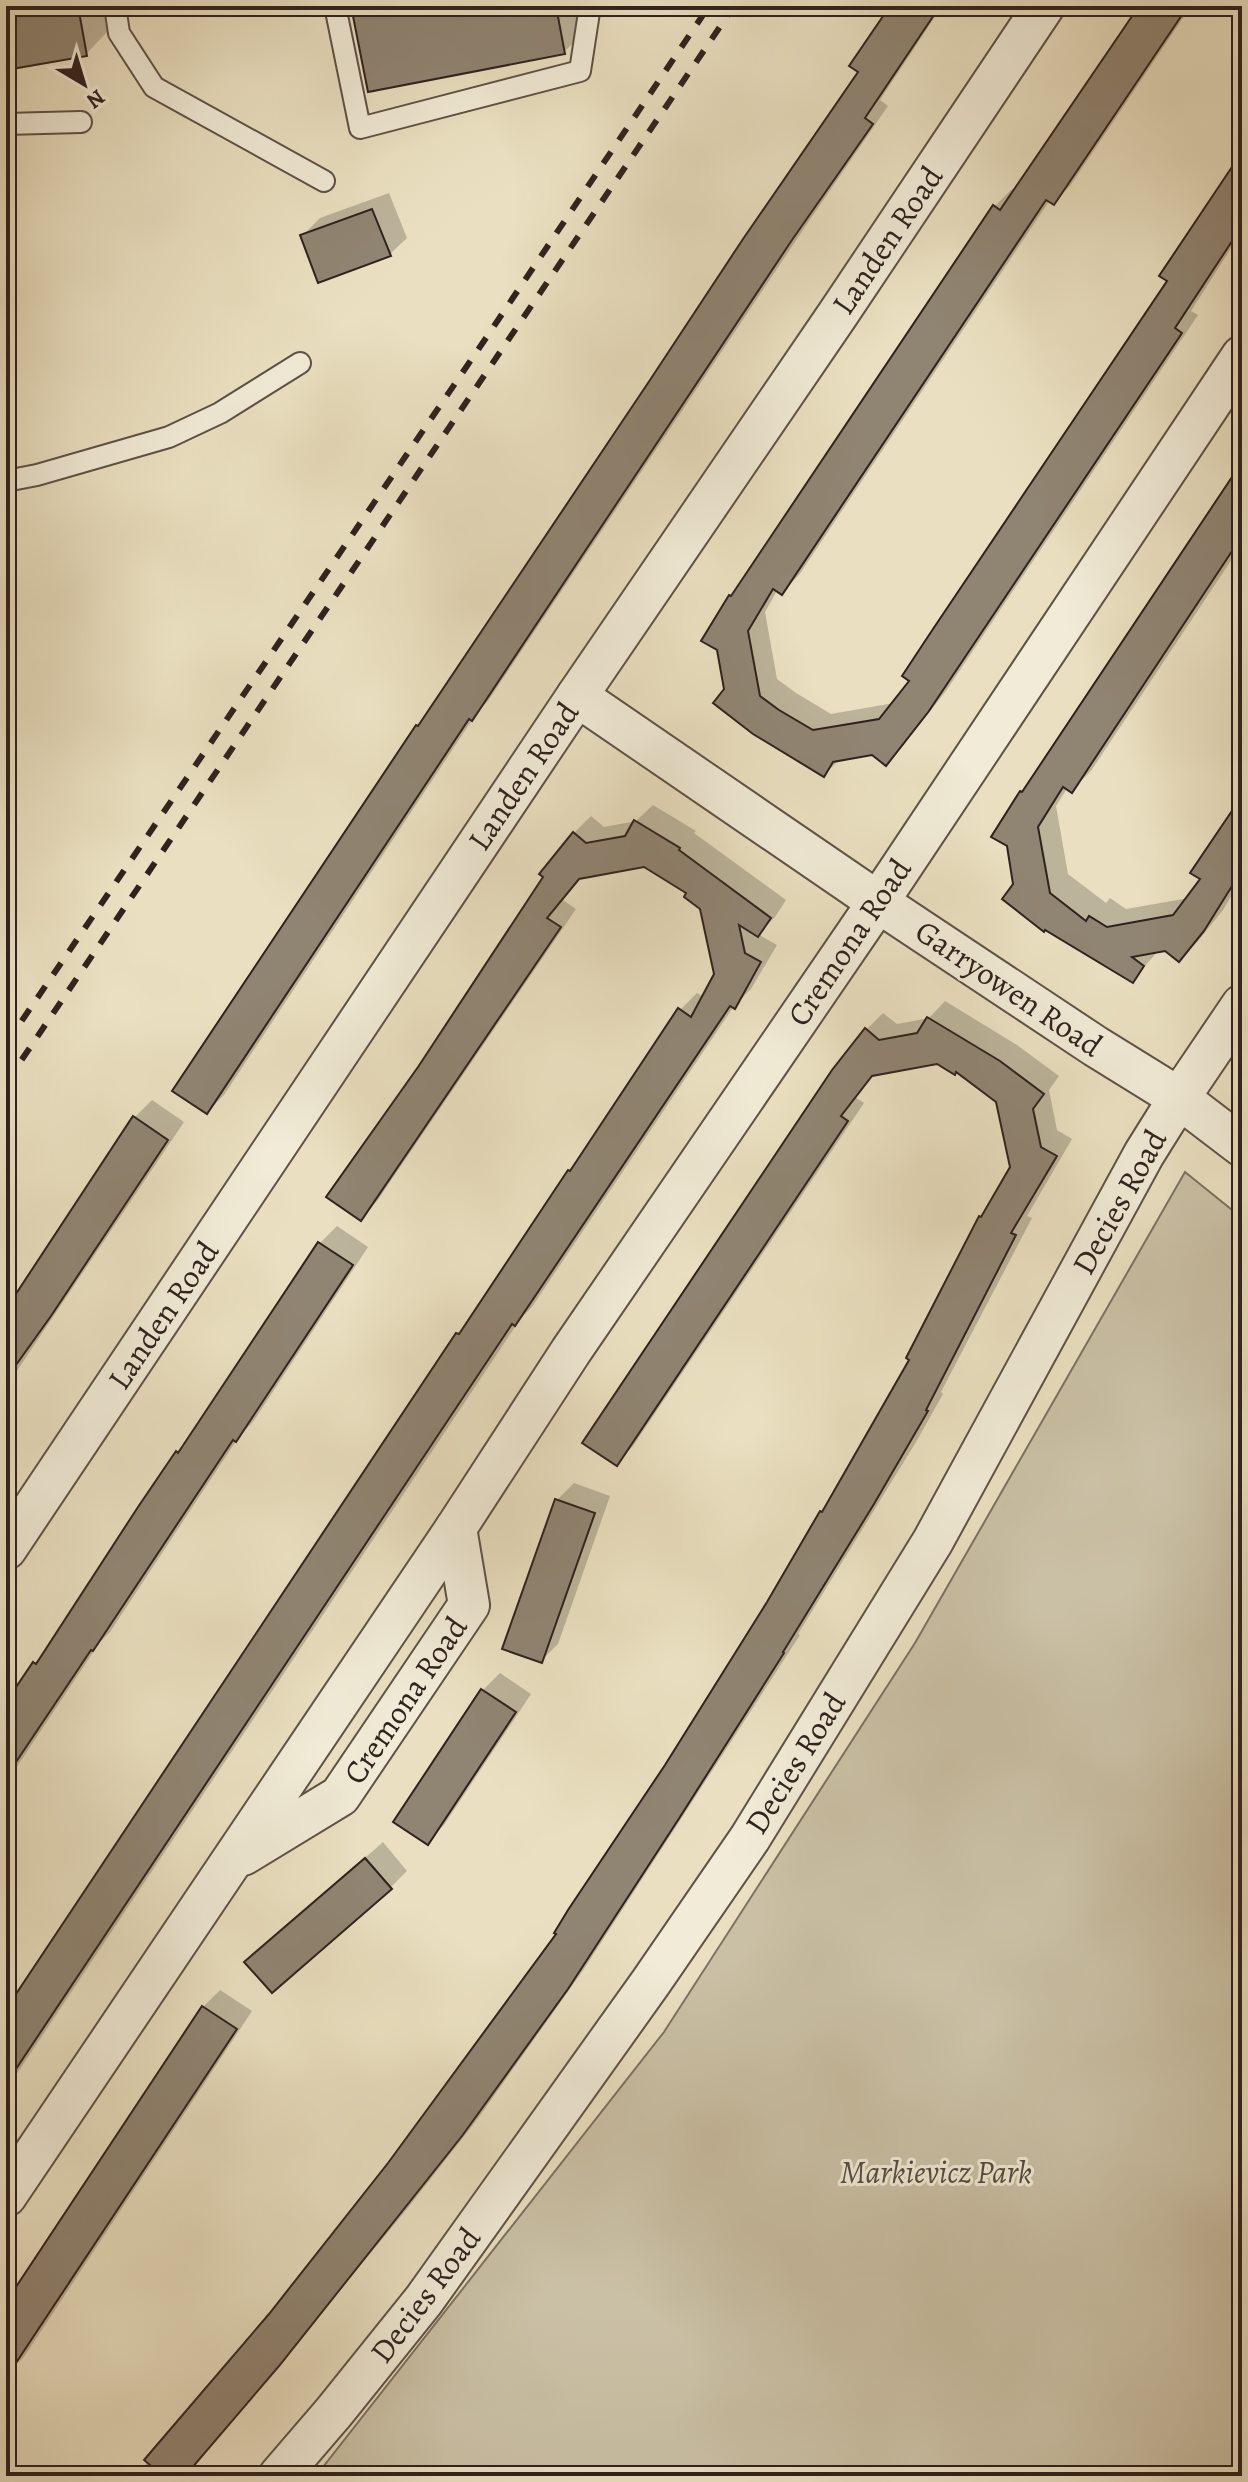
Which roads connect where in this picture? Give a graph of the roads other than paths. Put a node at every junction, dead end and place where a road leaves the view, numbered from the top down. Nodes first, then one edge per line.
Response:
1 (115, 6) edge
2 (335, 6) edge
3 (590, 6) edge
4 (1044, 6) edge
5 (81, 122) dead end
6 (6, 124) edge
7 (324, 181) dead end
8 (1242, 356) edge
9 (300, 363) dead end
10 (6, 481) edge
11 (577, 696) junction
12 (878, 902) junction
13 (1242, 1005) edge
14 (1179, 1098) junction
15 (1242, 1146) edge
16 (456, 1528) junction
17 (6, 1549) edge
18 (233, 1861) junction
19 (6, 2196) edge
20 (279, 2476) edge

1 - 7 lane
2 - 3 lane
4 - 11 street, Landen Road
5 - 6 lane
8 - 12 street, Cremona Road
9 - 10 lane
11 - 12 street, Garryowen Road
11 - 17 street, Landen Road
12 - 14 street, Garryowen Road
12 - 16 street, Cremona Road
13 - 14 street, Decies Road
14 - 15 street, Garryowen Road
14 - 20 street, Decies Road
16 - 18 street, Cremona Road
16 - 18 street, Cremona Road
18 - 19 street, Cremona Road

